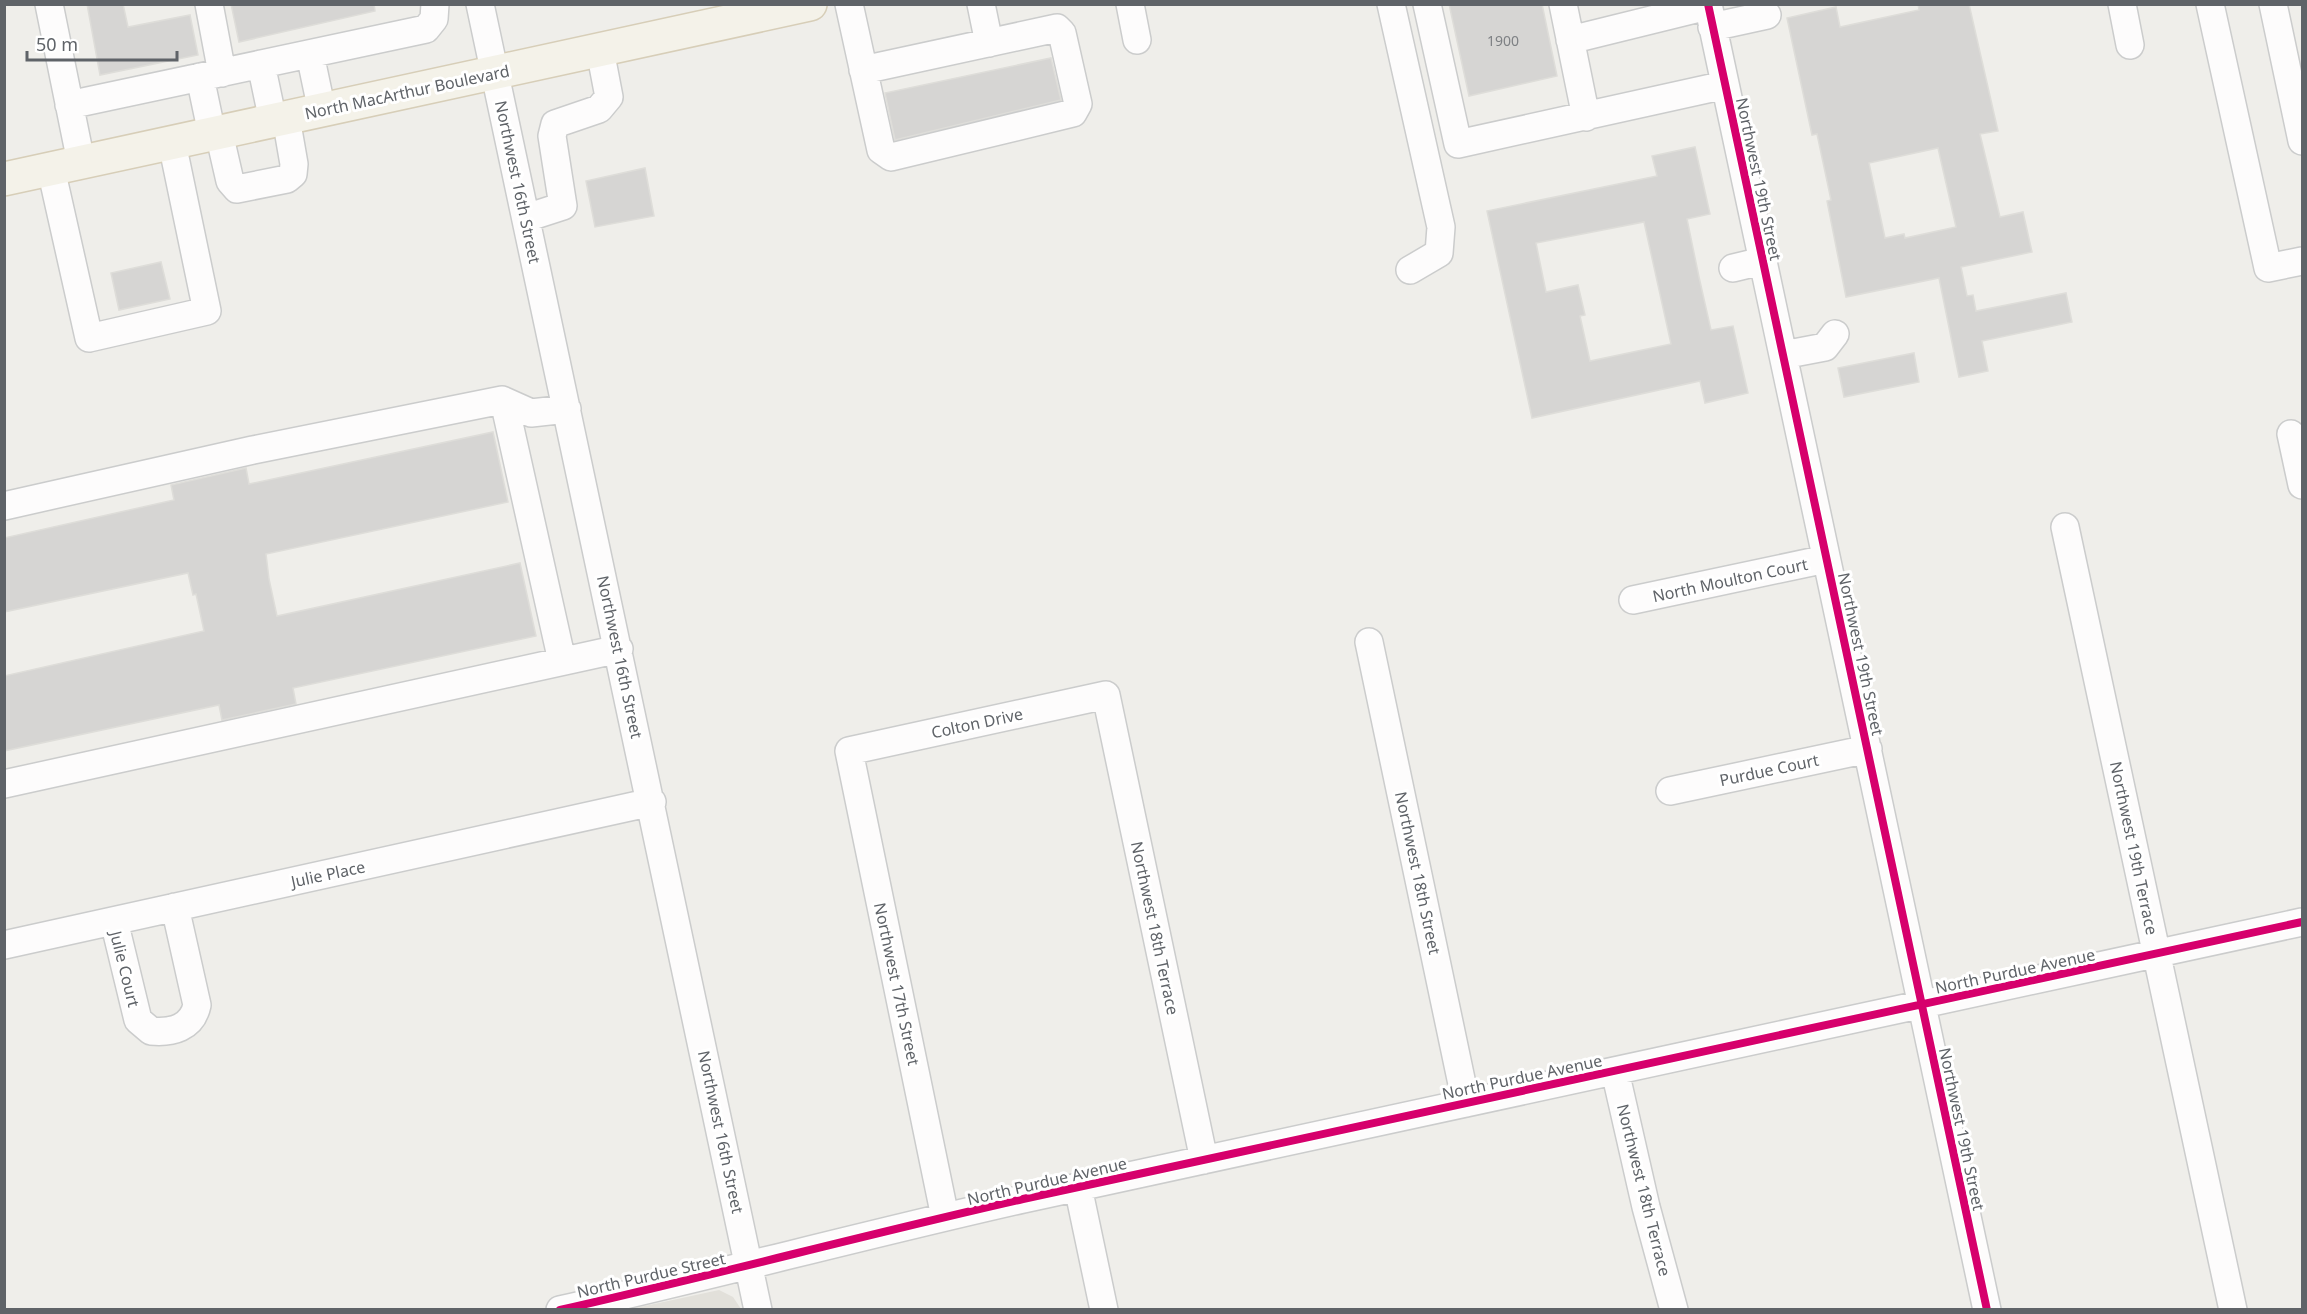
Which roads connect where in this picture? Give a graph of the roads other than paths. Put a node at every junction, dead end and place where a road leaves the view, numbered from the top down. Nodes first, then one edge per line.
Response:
1 (49, 4) edge
2 (209, 4) edge
3 (435, 4) edge
4 (480, 4) edge
5 (810, 4) edge
6 (849, 4) edge
7 (981, 4) edge
8 (1130, 4) edge
9 (1391, 4) edge
10 (1427, 4) edge
11 (1563, 4) edge
12 (2122, 4) edge
13 (2210, 4) edge
14 (2273, 4) edge
15 (1709, 12) edge
16 (1767, 15) dead end
17 (1137, 40) dead end
18 (1570, 40) junction
19 (989, 43) junction
20 (2130, 45) dead end
21 (600, 50) junction
22 (310, 54) junction
23 (261, 64) junction
24 (863, 70) junction
25 (494, 74) junction
26 (211, 75) junction
27 (1725, 85) junction
28 (69, 105) junction
29 (322, 111) junction
30 (1586, 117) junction
31 (280, 120) junction
32 (216, 134) junction
33 (2302, 141) edge
34 (172, 143) junction
35 (553, 146) junction
36 (512, 154) junction
37 (66, 166) junction
38 (4, 179) edge
39 (526, 218) junction
40 (1762, 261) junction
41 (2302, 261) edge
42 (1733, 268) dead end
43 (1410, 270) dead end
44 (1835, 334) dead end
45 (1783, 355) junction
46 (504, 401) junction
47 (567, 409) junction
48 (2291, 434) dead end
49 (2302, 485) edge
50 (4, 506) edge
51 (2065, 527) dead end
52 (1826, 559) junction
53 (1633, 600) dead end
54 (1370, 642) dead end
55 (619, 649) junction
56 (562, 661) junction
57 (1106, 696) joint
58 (1868, 749) junction
59 (849, 751) joint
60 (4, 784) edge
61 (1670, 791) dead end
62 (652, 802) junction
63 (175, 907) junction
64 (114, 921) junction
65 (2302, 922) edge
66 (4, 945) edge
67 (2157, 954) junction
68 (1922, 1005) junction
69 (1616, 1071) junction
70 (1466, 1103) junction
71 (1204, 1160) junction
72 (1078, 1187) junction
73 (945, 1217) junction
74 (748, 1265) junction
75 (560, 1310) edge
76 (758, 1310) edge
77 (1104, 1310) edge
78 (1674, 1310) edge
79 (1987, 1310) edge
80 (2233, 1310) edge

1 - 28 street
2 - 26 street
3 - 22 street
4 - 25 street, Northwest 16th Street
5 - 21 main road, North MacArthur Boulevard
6 - 24 street
7 - 19 street
8 - 17 street
9 - 43 street
10 - 30 street
11 - 18 street
12 - 20 street
13 - 41 street
14 - 33 street
15 - 16 street
15 - 18 street
15 - 27 street, Northwest 19th Street
18 - 30 street
19 - 24 street
19 - 24 street
21 - 25 main road, North MacArthur Boulevard
21 - 35 street
22 - 23 street
22 - 29 street
23 - 26 street
23 - 31 street
25 - 29 main road, North MacArthur Boulevard
25 - 36 street, Northwest 16th Street
26 - 28 street
26 - 32 street
27 - 30 street
27 - 40 street, Northwest 19th Street
28 - 37 street
29 - 31 main road, North MacArthur Boulevard
31 - 32 main road, North MacArthur Boulevard
31 - 32 street
32 - 34 main road, North MacArthur Boulevard
34 - 37 main road, North MacArthur Boulevard
34 - 37 street
35 - 36 street
35 - 39 street
36 - 39 street, Northwest 16th Street
37 - 38 main road, North MacArthur Boulevard
39 - 47 street, Northwest 16th Street
40 - 42 street
40 - 45 street, Northwest 19th Street
44 - 45 street
45 - 52 street, Northwest 19th Street
46 - 47 street
46 - 50 street
46 - 56 street
47 - 55 street, Northwest 16th Street
48 - 49 street
51 - 67 street, Northwest 19th Terrace
52 - 53 street, North Moulton Court
52 - 58 street, Northwest 19th Street
54 - 70 street, Northwest 18th Street
55 - 56 street
55 - 62 street, Northwest 16th Street
56 - 60 street
57 - 59 street, Colton Drive
57 - 71 street, Northwest 18th Terrace
58 - 61 street, Purdue Court
58 - 68 street, Northwest 19th Street
59 - 73 street, Northwest 17th Street
62 - 63 street, Julie Place
62 - 74 street, Northwest 16th Street
63 - 64 street, Julie Place
63 - 64 street, Julie Court
64 - 66 street, Julie Place
65 - 67 street, North Purdue Avenue
67 - 68 street, North Purdue Avenue
67 - 80 street, Northwest 19th Terrace
68 - 69 street, North Purdue Avenue
68 - 79 street, Northwest 19th Street
69 - 70 street, North Purdue Avenue
69 - 78 street, Northwest 18th Terrace
70 - 71 street, North Purdue Avenue
71 - 72 street, North Purdue Avenue
72 - 73 street, North Purdue Avenue
72 - 77 street
73 - 74 street, North Purdue Avenue
74 - 75 street, North Purdue Street
74 - 76 street, Northwest 16th Street

